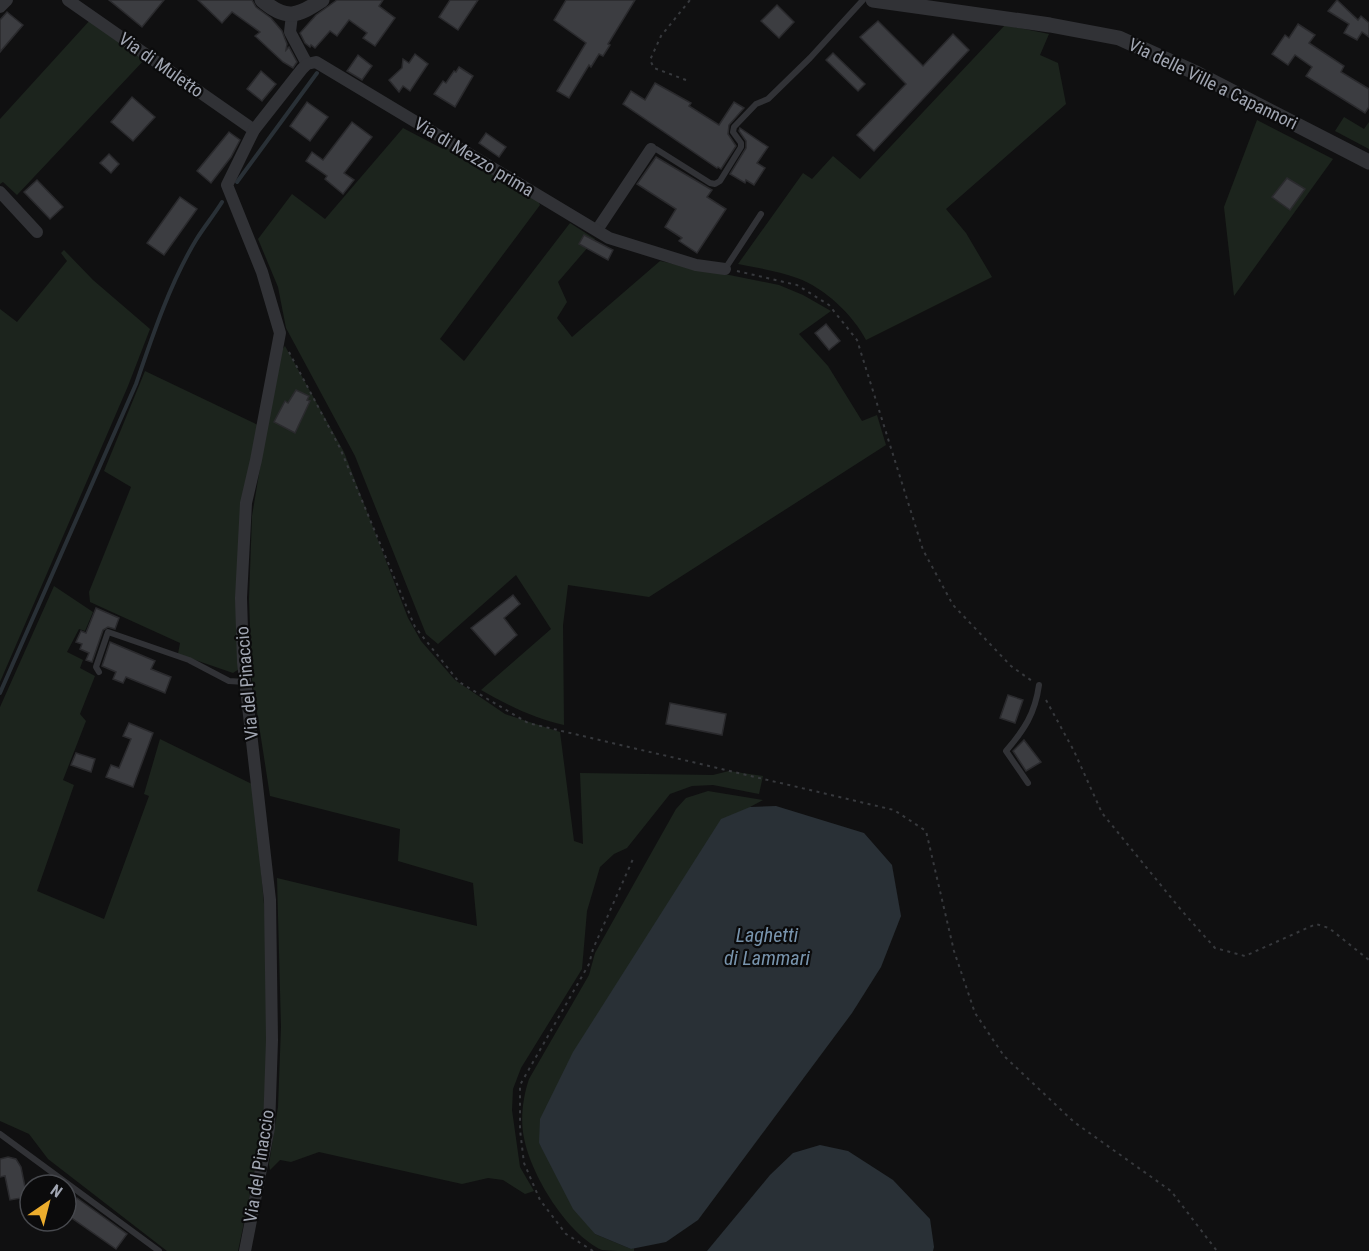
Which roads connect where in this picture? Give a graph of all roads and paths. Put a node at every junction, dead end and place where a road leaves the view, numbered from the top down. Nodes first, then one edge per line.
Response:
1 (7, 0) edge
2 (68, 0) edge
3 (322, 0) edge
4 (690, 0) edge
5 (863, 0) edge
6 (873, 0) edge
7 (272, 3) edge
8 (0, 7) edge
9 (292, 15) junction
10 (307, 64) junction
11 (686, 80) dead end
12 (254, 130) junction
13 (651, 149) joint
14 (1369, 162) edge
15 (0, 192) edge
16 (761, 214) dead end
17 (597, 230) junction
18 (37, 232) dead end
19 (725, 269) junction
20 (280, 333) junction
21 (99, 672) dead end
22 (245, 682) junction
23 (1039, 686) junction
24 (1028, 783) dead end
25 (633, 859) dead end
26 (1369, 960) edge
27 (0, 1134) edge
28 (159, 1251) edge
29 (245, 1251) edge
30 (592, 1251) edge
31 (1217, 1251) edge

1 - 8 street
2 - 12 street, Via di Muletto
3 - 9 street
4 - 11 path
5 - 13 lane
6 - 14 street, Via delle Ville a Capannori
7 - 9 street
9 - 10 street
10 - 12 street
10 - 17 street, Via di Mezzo prima
12 - 20 street, Via del Pinaccio
13 - 17 street
15 - 18 street
16 - 19 lane
17 - 19 street, Via di Mezzo prima
19 - 23 path
20 - 22 street, Via del Pinaccio
20 - 31 path
21 - 22 lane
22 - 29 street, Via del Pinaccio
23 - 24 lane
23 - 26 path
25 - 30 path
27 - 28 lane

